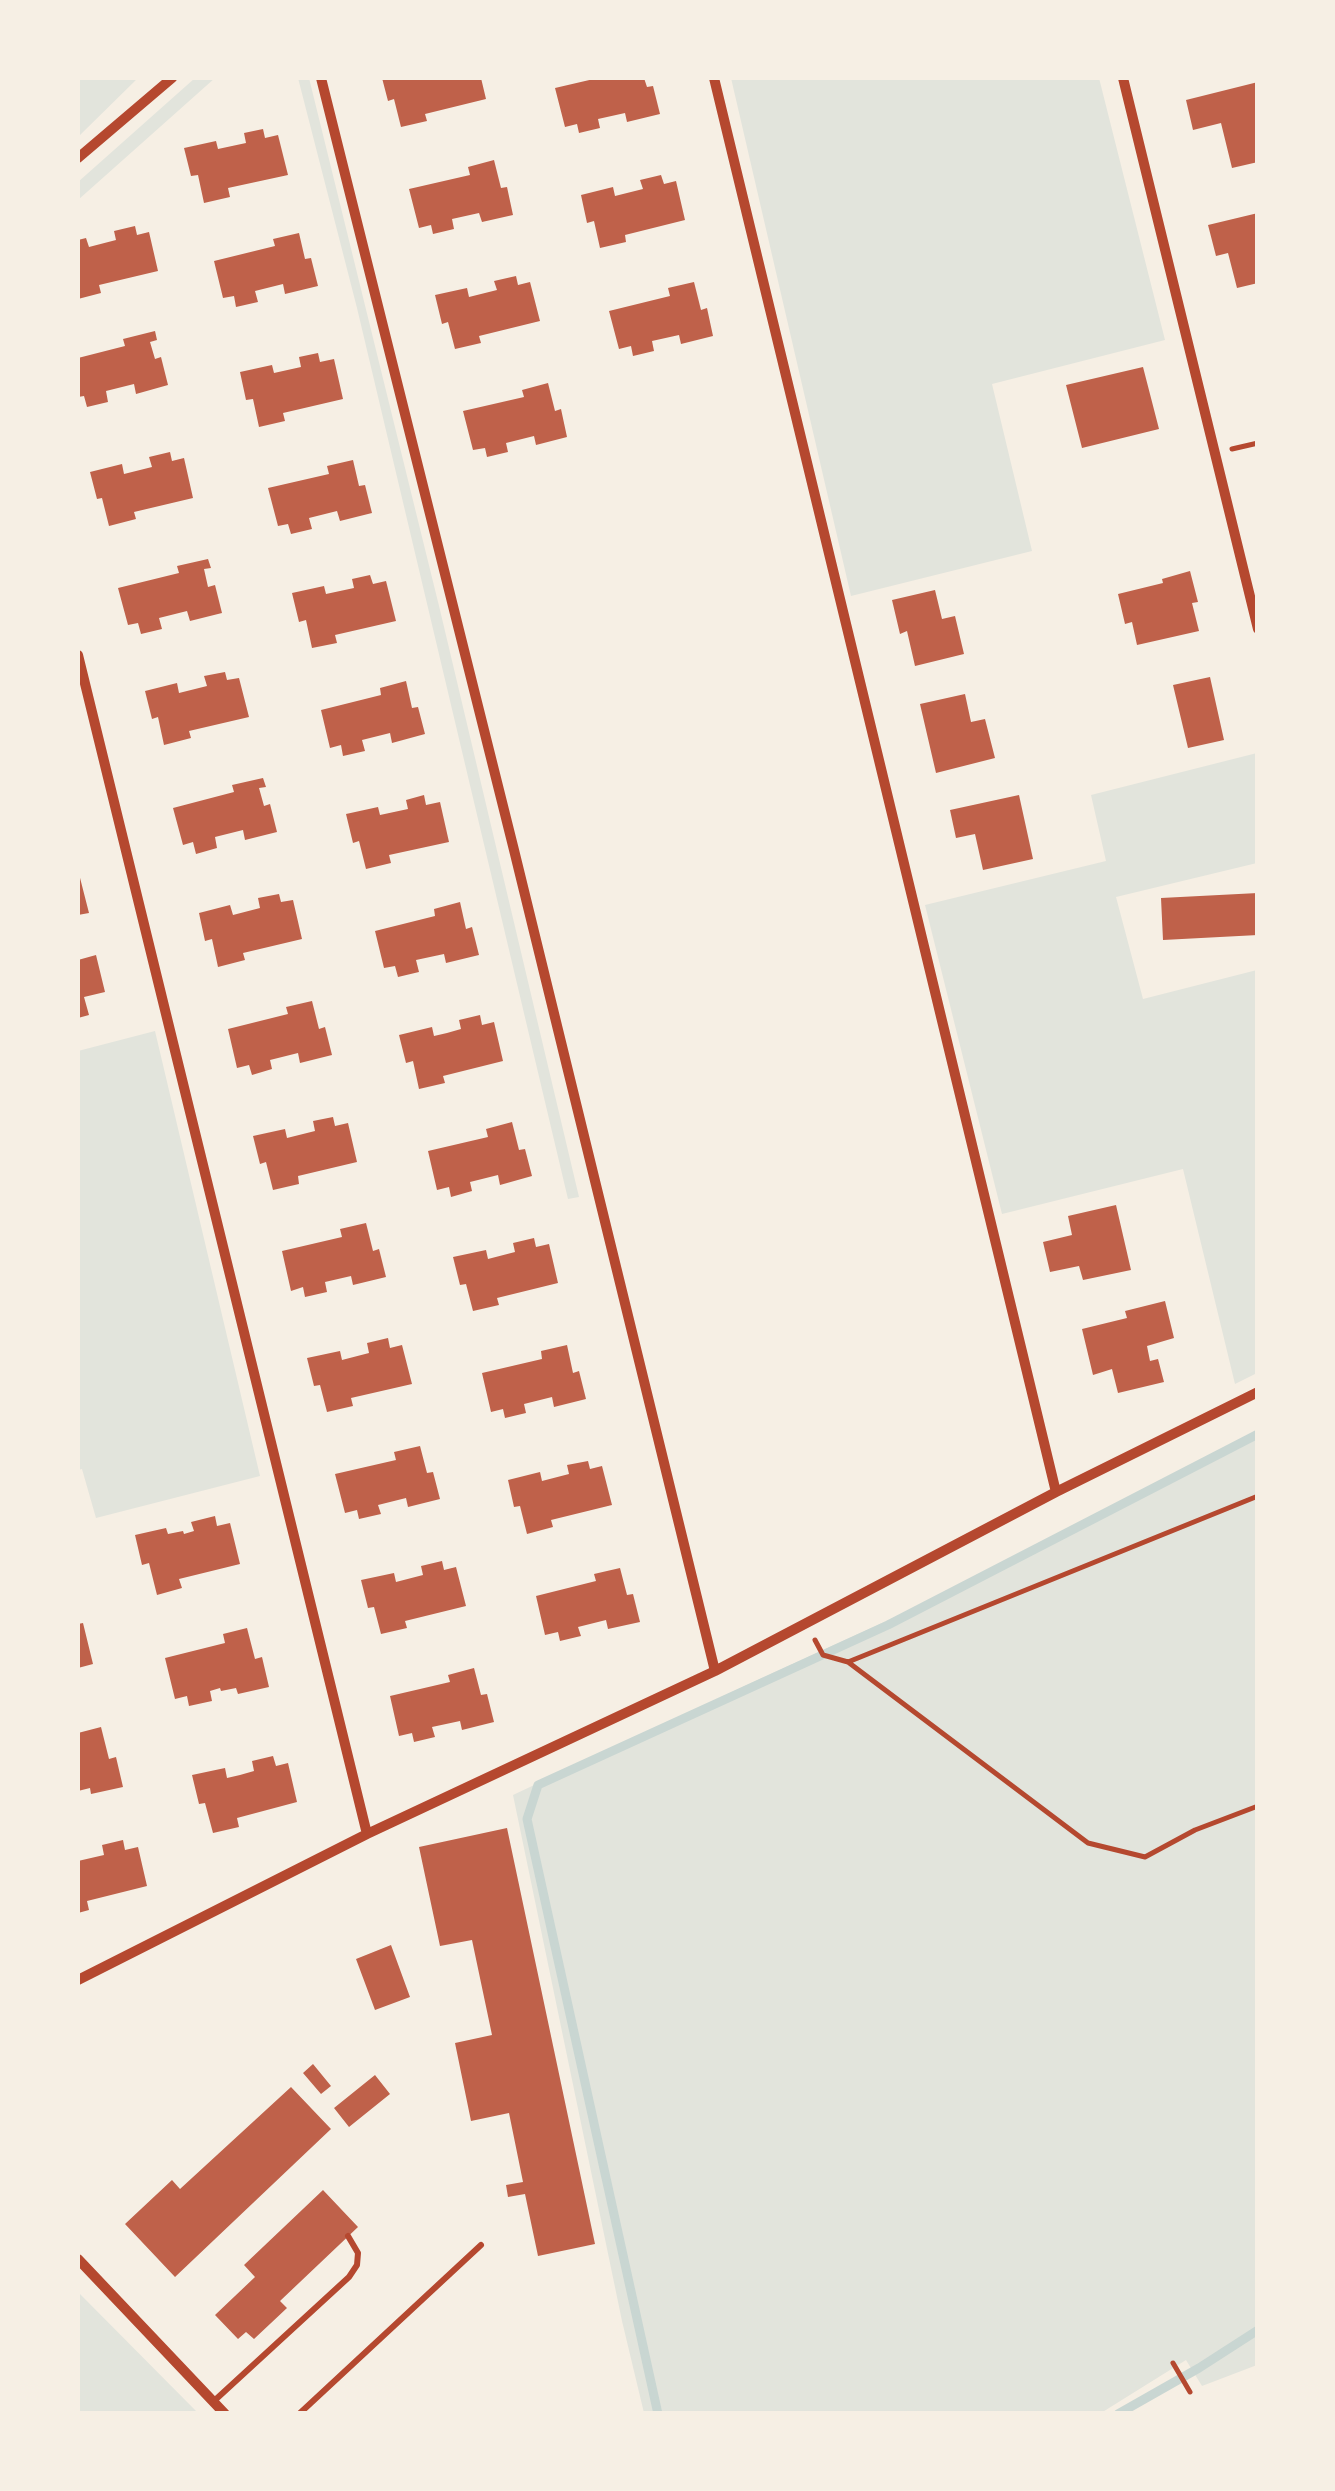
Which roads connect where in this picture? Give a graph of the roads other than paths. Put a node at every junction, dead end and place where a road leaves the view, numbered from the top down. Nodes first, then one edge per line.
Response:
1 (172, 78) edge
2 (321, 78) edge
3 (714, 78) edge
4 (1123, 78) edge
5 (78, 158) edge
6 (1258, 630) edge
7 (78, 656) edge
8 (1258, 1392) edge
9 (1056, 1492) junction
10 (715, 1672) junction
11 (367, 1834) junction
12 (78, 1980) edge
13 (348, 2236) dead end
14 (481, 2245) dead end
15 (78, 2259) edge
16 (214, 2401) junction
17 (226, 2414) edge
18 (299, 2414) edge

1 - 5 street
2 - 10 street
3 - 9 street
4 - 6 street
7 - 11 street
8 - 9 street
9 - 10 street
10 - 11 street
11 - 12 street
13 - 16 lane
14 - 18 lane
15 - 16 street
16 - 17 street

